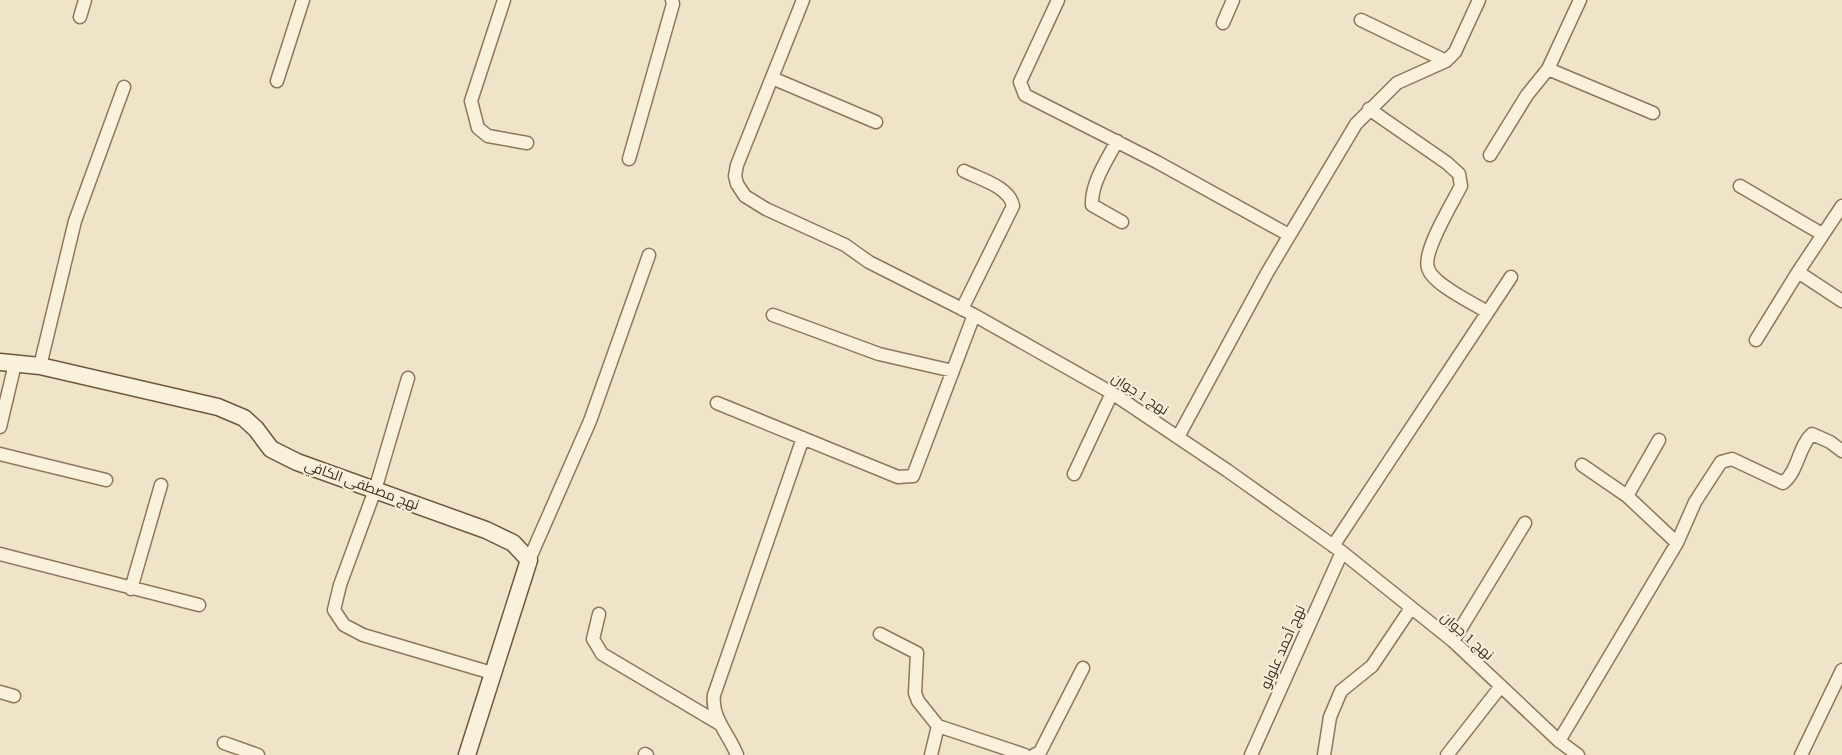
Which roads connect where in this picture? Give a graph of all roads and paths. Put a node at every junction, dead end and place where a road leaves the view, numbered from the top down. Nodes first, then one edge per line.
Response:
1 (85, 0) edge
2 (303, 0) edge
3 (504, 0) edge
4 (672, 0) edge
5 (803, 0) edge
6 (1058, 0) edge
7 (1233, 0) edge
8 (1479, 0) edge
9 (1580, 0) edge
10 (80, 17) dead end
11 (1361, 20) dead end
12 (1223, 23) dead end
13 (1446, 61) junction
14 (1548, 69) junction
15 (772, 78) junction
16 (277, 81) dead end
17 (124, 87) dead end
18 (1369, 109) junction
19 (1653, 113) dead end
20 (876, 122) dead end
21 (1117, 140) junction
22 (527, 143) dead end
23 (1490, 155) dead end
24 (629, 159) dead end
25 (964, 171) dead end
26 (1740, 186) dead end
27 (1842, 206) edge
28 (1122, 222) dead end
29 (1822, 234) junction
30 (1289, 235) junction
31 (649, 255) dead end
32 (1798, 272) junction
33 (1511, 277) dead end
34 (1842, 301) edge
35 (968, 312) junction
36 (1487, 312) junction
37 (773, 315) dead end
38 (1756, 340) dead end
39 (7, 363) edge
40 (40, 366) junction
41 (953, 371) junction
42 (408, 378) dead end
43 (1112, 393) junction
44 (717, 403) dead end
45 (0, 427) edge
46 (1178, 437) junction
47 (802, 438) junction
48 (1659, 440) dead end
49 (1842, 451) edge
50 (0, 454) edge
51 (1582, 466) dead end
52 (1074, 474) dead end
53 (106, 480) dead end
54 (161, 484) dead end
55 (375, 490) junction
56 (1627, 496) junction
57 (1525, 523) dead end
58 (1677, 543) junction
59 (1337, 549) junction
60 (0, 554) edge
61 (529, 560) junction
62 (131, 589) junction
63 (199, 605) dead end
64 (1411, 608) junction
65 (599, 614) dead end
66 (880, 634) dead end
67 (1453, 641) junction
68 (1083, 668) dead end
69 (1842, 670) edge
70 (492, 673) junction
71 (1501, 686) junction
72 (0, 692) edge
73 (14, 696) dead end
74 (721, 725) junction
75 (938, 726) junction
76 (1559, 741) junction
77 (224, 743) dead end
78 (258, 755) edge
79 (467, 755) edge
80 (737, 755) edge
81 (931, 755) edge
82 (1025, 755) edge
83 (1034, 755) edge
84 (1251, 755) edge
85 (1324, 755) edge
86 (1447, 755) edge
87 (1578, 755) edge
88 (1802, 755) edge

1 - 10 street
2 - 16 street
3 - 22 street
4 - 24 street
5 - 15 street, نهج 1 جوان
6 - 21 street
7 - 12 street
8 - 13 street
9 - 14 street
11 - 13 street
13 - 18 street
14 - 19 street
14 - 23 street
15 - 20 street
15 - 35 street, نهج 1 جوان
17 - 40 street
18 - 30 street
18 - 36 street
21 - 28 street
21 - 30 street
25 - 35 street
26 - 29 street
27 - 29 street
29 - 32 street
30 - 46 street
31 - 61 street
32 - 34 street
32 - 38 street
33 - 36 street, نهج أحمد علولو
35 - 41 street
35 - 43 street, نهج 1 جوان
36 - 59 street, نهج أحمد علولو
37 - 41 street
39 - 40 street, نهج مصطفى الكافي
39 - 45 street
40 - 55 street, نهج مصطفى الكافي
41 - 47 street
42 - 55 street
43 - 46 street, نهج 1 جوان
43 - 52 street
44 - 47 street
46 - 59 street, نهج 1 جوان
47 - 74 street
48 - 56 street
49 - 58 street
50 - 53 street
51 - 56 street
54 - 62 street
55 - 61 street, نهج مصطفى الكافي
55 - 70 street
56 - 58 street
57 - 67 street
58 - 76 street
59 - 64 street, نهج 1 جوان
59 - 84 street, نهج أحمد علولو
60 - 62 street
61 - 70 street
62 - 63 street
64 - 67 street, نهج 1 جوان
64 - 85 street
65 - 74 street
66 - 75 street
67 - 71 street, نهج 1 جوان
68 - 83 street
69 - 88 street
70 - 79 street
71 - 76 street, نهج 1 جوان
71 - 86 street
72 - 73 street
74 - 80 street
75 - 81 street
75 - 82 street
76 - 87 street, نهج 1 جوان
77 - 78 street

